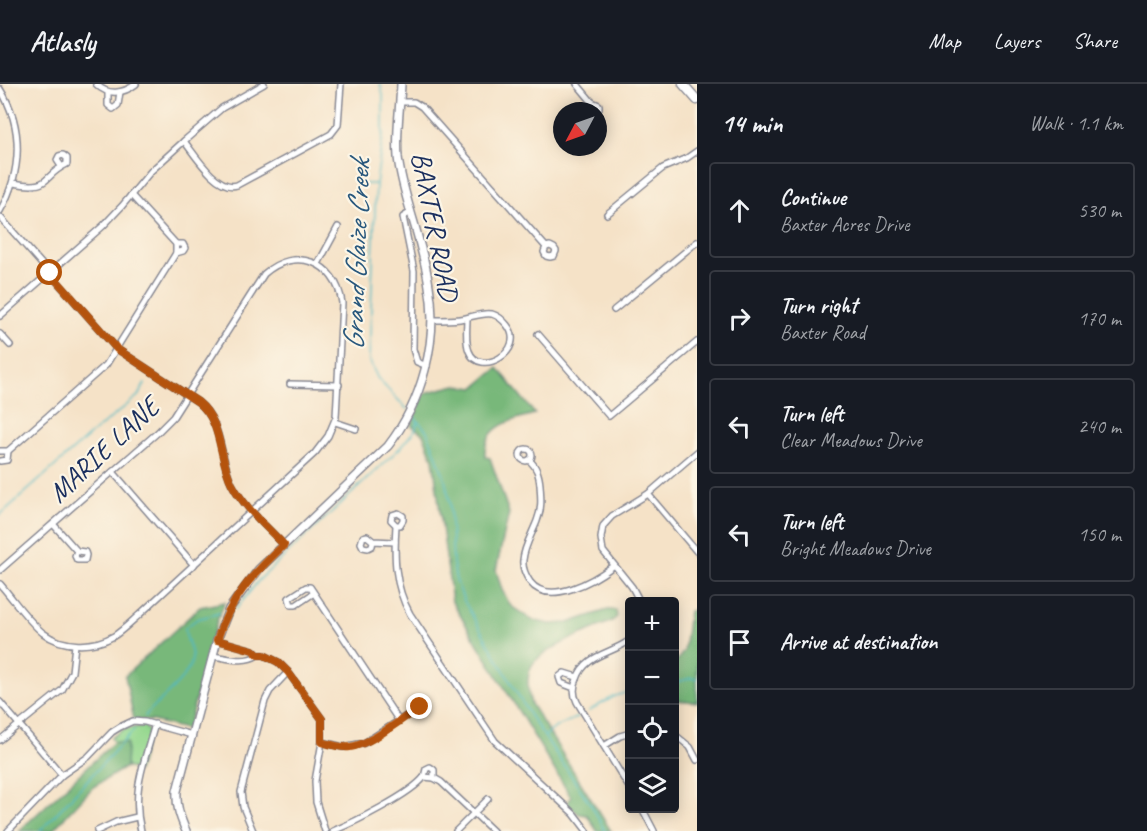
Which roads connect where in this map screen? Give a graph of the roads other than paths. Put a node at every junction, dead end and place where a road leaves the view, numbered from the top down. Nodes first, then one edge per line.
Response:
1 (96, 84) edge
2 (136, 84) edge
3 (264, 84) edge
4 (341, 84) edge
5 (401, 84) edge
6 (577, 84) edge
7 (683, 84) edge
8 (0, 89) edge
9 (120, 92) junction
10 (108, 93) junction
11 (697, 100) edge
12 (400, 102) junction
13 (592, 102) edge
14 (184, 141) junction
15 (697, 151) edge
16 (61, 166) dead end
17 (13, 183) junction
18 (131, 195) junction
19 (0, 211) edge
20 (411, 212) junction
21 (607, 214) dead end
22 (0, 217) edge
23 (338, 227) dead end
24 (697, 242) edge
25 (546, 247) dead end
26 (318, 264) junction
27 (50, 273) junction
28 (614, 310) dead end
29 (0, 315) edge
30 (467, 318) junction
31 (432, 320) junction
32 (0, 334) edge
33 (538, 334) dead end
34 (697, 342) edge
35 (10, 345) dead end
36 (117, 349) junction
37 (427, 366) junction
38 (290, 384) dead end
39 (339, 385) junction
40 (187, 395) junction
41 (335, 422) junction
42 (356, 429) dead end
43 (8, 451) junction
44 (0, 452) edge
45 (697, 452) edge
46 (529, 460) dead end
47 (0, 461) edge
48 (113, 472) junction
49 (648, 494) junction
50 (252, 511) junction
51 (53, 524) junction
52 (396, 525) dead end
53 (373, 541) dead end
54 (395, 542) junction
55 (284, 545) junction
56 (77, 551) dead end
57 (697, 552) edge
58 (194, 565) junction
59 (613, 566) junction
60 (0, 570) edge
61 (0, 584) edge
62 (314, 593) junction
63 (637, 597) edge
64 (217, 640) junction
65 (625, 643) edge
66 (75, 645) junction
67 (258, 655) junction
68 (213, 656) junction
69 (288, 672) junction
70 (577, 677) junction
71 (574, 688) junction
72 (0, 702) edge
73 (420, 707) dead end
74 (399, 721) junction
75 (18, 724) junction
76 (155, 724) junction
77 (625, 734) edge
78 (192, 735) junction
79 (679, 737) edge
80 (0, 740) edge
81 (322, 742) junction
82 (604, 746) junction
83 (697, 760) edge
84 (62, 775) junction
85 (625, 781) edge
86 (488, 798) dead end
87 (474, 813) junction
88 (645, 813) edge
89 (137, 817) junction
90 (8, 831) edge
91 (97, 831) edge
92 (141, 831) edge
93 (186, 831) edge
94 (253, 831) edge
95 (325, 831) edge
96 (333, 831) edge
97 (456, 831) edge
98 (493, 831) edge
99 (587, 831) edge
100 (654, 831) edge

1 - 10 street
2 - 9 street
3 - 14 street
4 - 14 street
5 - 12 main road, BAXTER ROAD
6 - 13 street
7 - 11 highway
8 - 17 street
9 - 10 street
9 - 10 street
12 - 20 main road, BAXTER ROAD
12 - 25 street
14 - 18 street
15 - 21 street
16 - 17 street
17 - 19 street
18 - 27 street
18 - 36 street
20 - 31 main road, BAXTER ROAD
20 - 37 street
22 - 27 street
23 - 26 street
24 - 28 street
26 - 39 street
26 - 40 street, MARIE LANE
27 - 29 street
27 - 36 street
30 - 30 street
30 - 31 street
31 - 37 main road, BAXTER ROAD
32 - 35 street
33 - 34 street
36 - 40 street
36 - 43 street
37 - 55 main road, BAXTER ROAD
38 - 39 street
39 - 41 street
40 - 48 street, MARIE LANE
40 - 50 street
41 - 42 street
41 - 50 street
43 - 44 street
43 - 47 street
45 - 49 street
46 - 59 street
48 - 51 street, MARIE LANE
48 - 58 street
49 - 57 street
49 - 59 street
50 - 55 street
50 - 58 street
51 - 56 street
51 - 60 street, MARIE LANE
52 - 54 street
53 - 54 street
54 - 99 street
55 - 64 main road, BAXTER ROAD
58 - 66 street
59 - 63 street
61 - 66 street
62 - 62 street
62 - 74 street
64 - 67 street
64 - 68 main road, BAXTER ROAD
65 - 70 street
66 - 75 street
67 - 68 street
67 - 69 street
68 - 78 main road, BAXTER ROAD
69 - 81 street
69 - 94 street
70 - 71 street
70 - 71 street
71 - 82 street
72 - 75 street
73 - 74 street
74 - 81 street
75 - 80 street
75 - 84 street
76 - 78 street
76 - 84 street
76 - 89 street
77 - 82 street
78 - 93 main road, BAXTER ROAD
79 - 83 street
81 - 95 street
82 - 85 street
84 - 90 street
86 - 87 street
87 - 96 street
87 - 97 street
87 - 98 street
88 - 100 street
89 - 91 street
89 - 92 street

